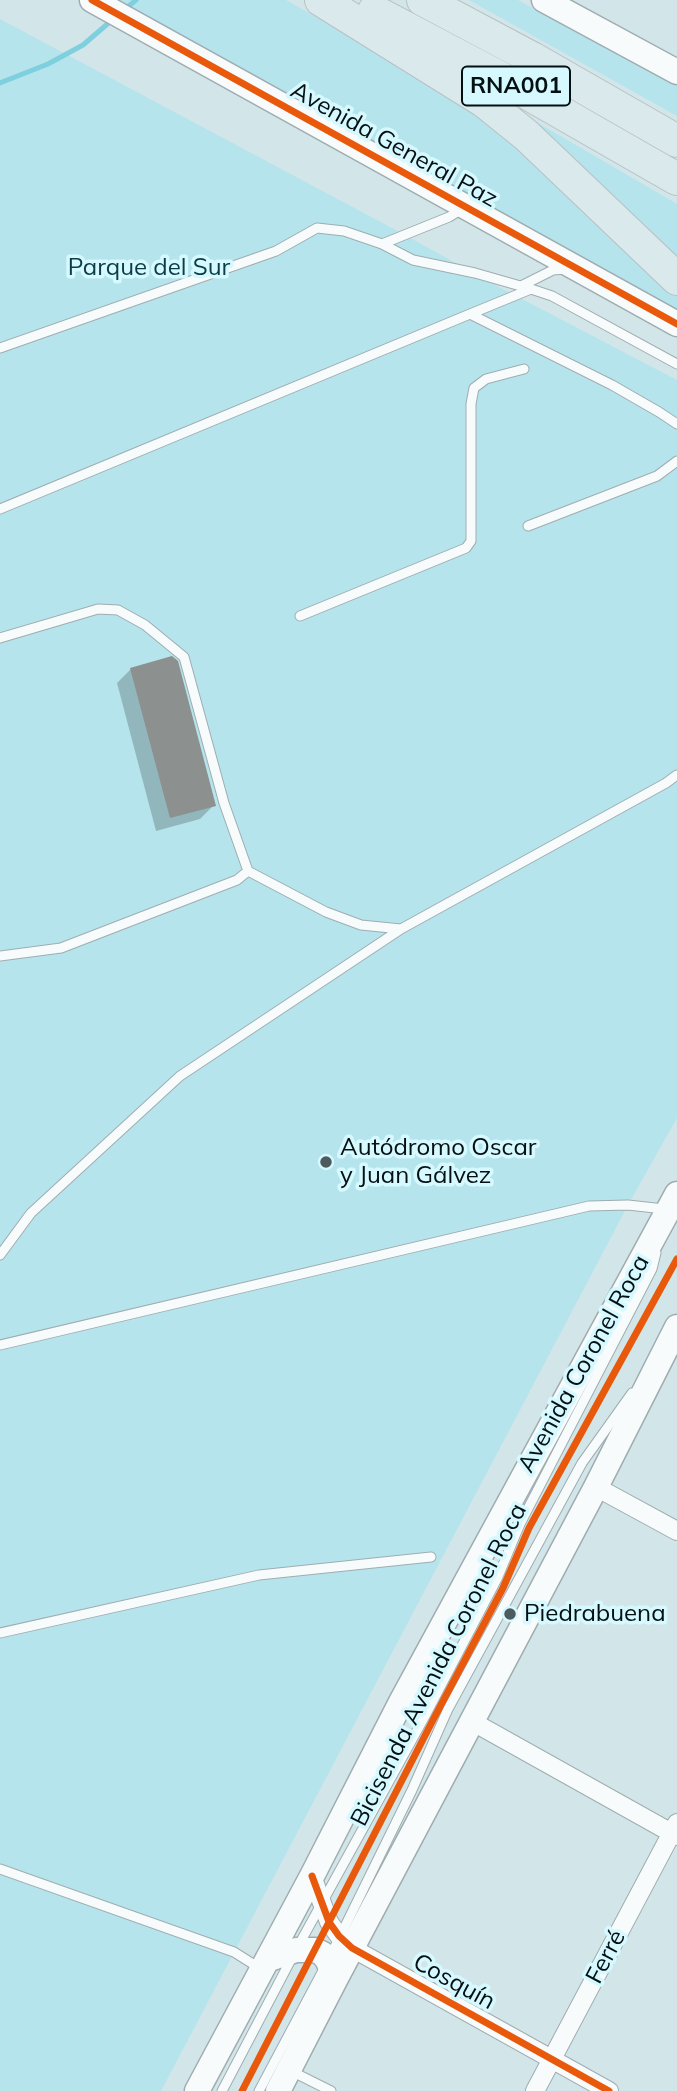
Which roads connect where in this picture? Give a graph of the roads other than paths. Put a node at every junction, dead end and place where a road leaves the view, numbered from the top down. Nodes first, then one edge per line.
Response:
1 (92, 0) edge
2 (321, 0) edge
3 (351, 0) edge
4 (423, 0) edge
5 (544, 0) edge
6 (571, 6) edge
7 (677, 72) edge
8 (677, 141) edge
9 (677, 179) edge
10 (466, 206) junction
11 (382, 244) junction
12 (577, 268) junction
13 (677, 279) edge
14 (521, 286) junction
15 (531, 289) junction
16 (470, 314) junction
17 (677, 324) edge
18 (0, 348) edge
19 (677, 364) edge
20 (524, 369) dead end
21 (677, 424) edge
22 (677, 461) edge
23 (0, 509) edge
24 (528, 526) dead end
25 (300, 616) dead end
26 (0, 638) edge
27 (677, 775) edge
28 (248, 871) junction
29 (401, 929) junction
30 (0, 956) edge
31 (674, 1206) edge
32 (0, 1255) edge
33 (673, 1334) edge
34 (0, 1345) edge
35 (596, 1487) junction
36 (677, 1531) edge
37 (431, 1557) dead end
38 (0, 1633) edge
39 (472, 1721) junction
40 (675, 1831) edge
41 (0, 1868) edge
42 (312, 1876) junction
43 (322, 1904) junction
44 (346, 1942) junction
45 (296, 1950) junction
46 (265, 1965) junction
47 (331, 1970) junction
48 (553, 2058) junction
49 (284, 2081) edge
50 (197, 2091) edge
51 (222, 2091) edge
52 (260, 2091) edge
53 (331, 2091) edge
54 (536, 2091) edge
55 (609, 2091) edge

1 - 10 main road, Avenida General Paz
2 - 13 highway
3 - 9 highway, RNA001
4 - 8 highway, RNA001
5 - 6 main road
6 - 7 main road
10 - 11 lane
10 - 12 main road, Avenida General Paz
11 - 14 lane
11 - 18 lane
12 - 14 lane
12 - 17 main road, Avenida General Paz
14 - 15 lane
15 - 16 lane
15 - 19 lane
16 - 21 lane
16 - 23 lane
20 - 25 lane
22 - 24 lane
26 - 28 lane
27 - 29 lane
28 - 29 lane
28 - 30 lane
29 - 32 lane
31 - 34 lane
31 - 42 main road, Avenida Coronel Roca
31 - 43 lane
33 - 35 main road
33 - 44 lane
35 - 36 street
35 - 39 main road
37 - 38 lane
39 - 40 street
39 - 44 main road
40 - 48 street, Ferré
41 - 46 lane
42 - 43 street
42 - 46 main road, Avenida Coronel Roca
43 - 44 street
43 - 45 lane
44 - 47 main road
44 - 48 street, Cosquín
45 - 46 main road
45 - 47 main road
45 - 51 lane
46 - 50 main road, Avenida Coronel Roca
47 - 49 main road
47 - 52 lane
48 - 54 street, Ferré
48 - 55 street, Cosquín
49 - 53 lane

